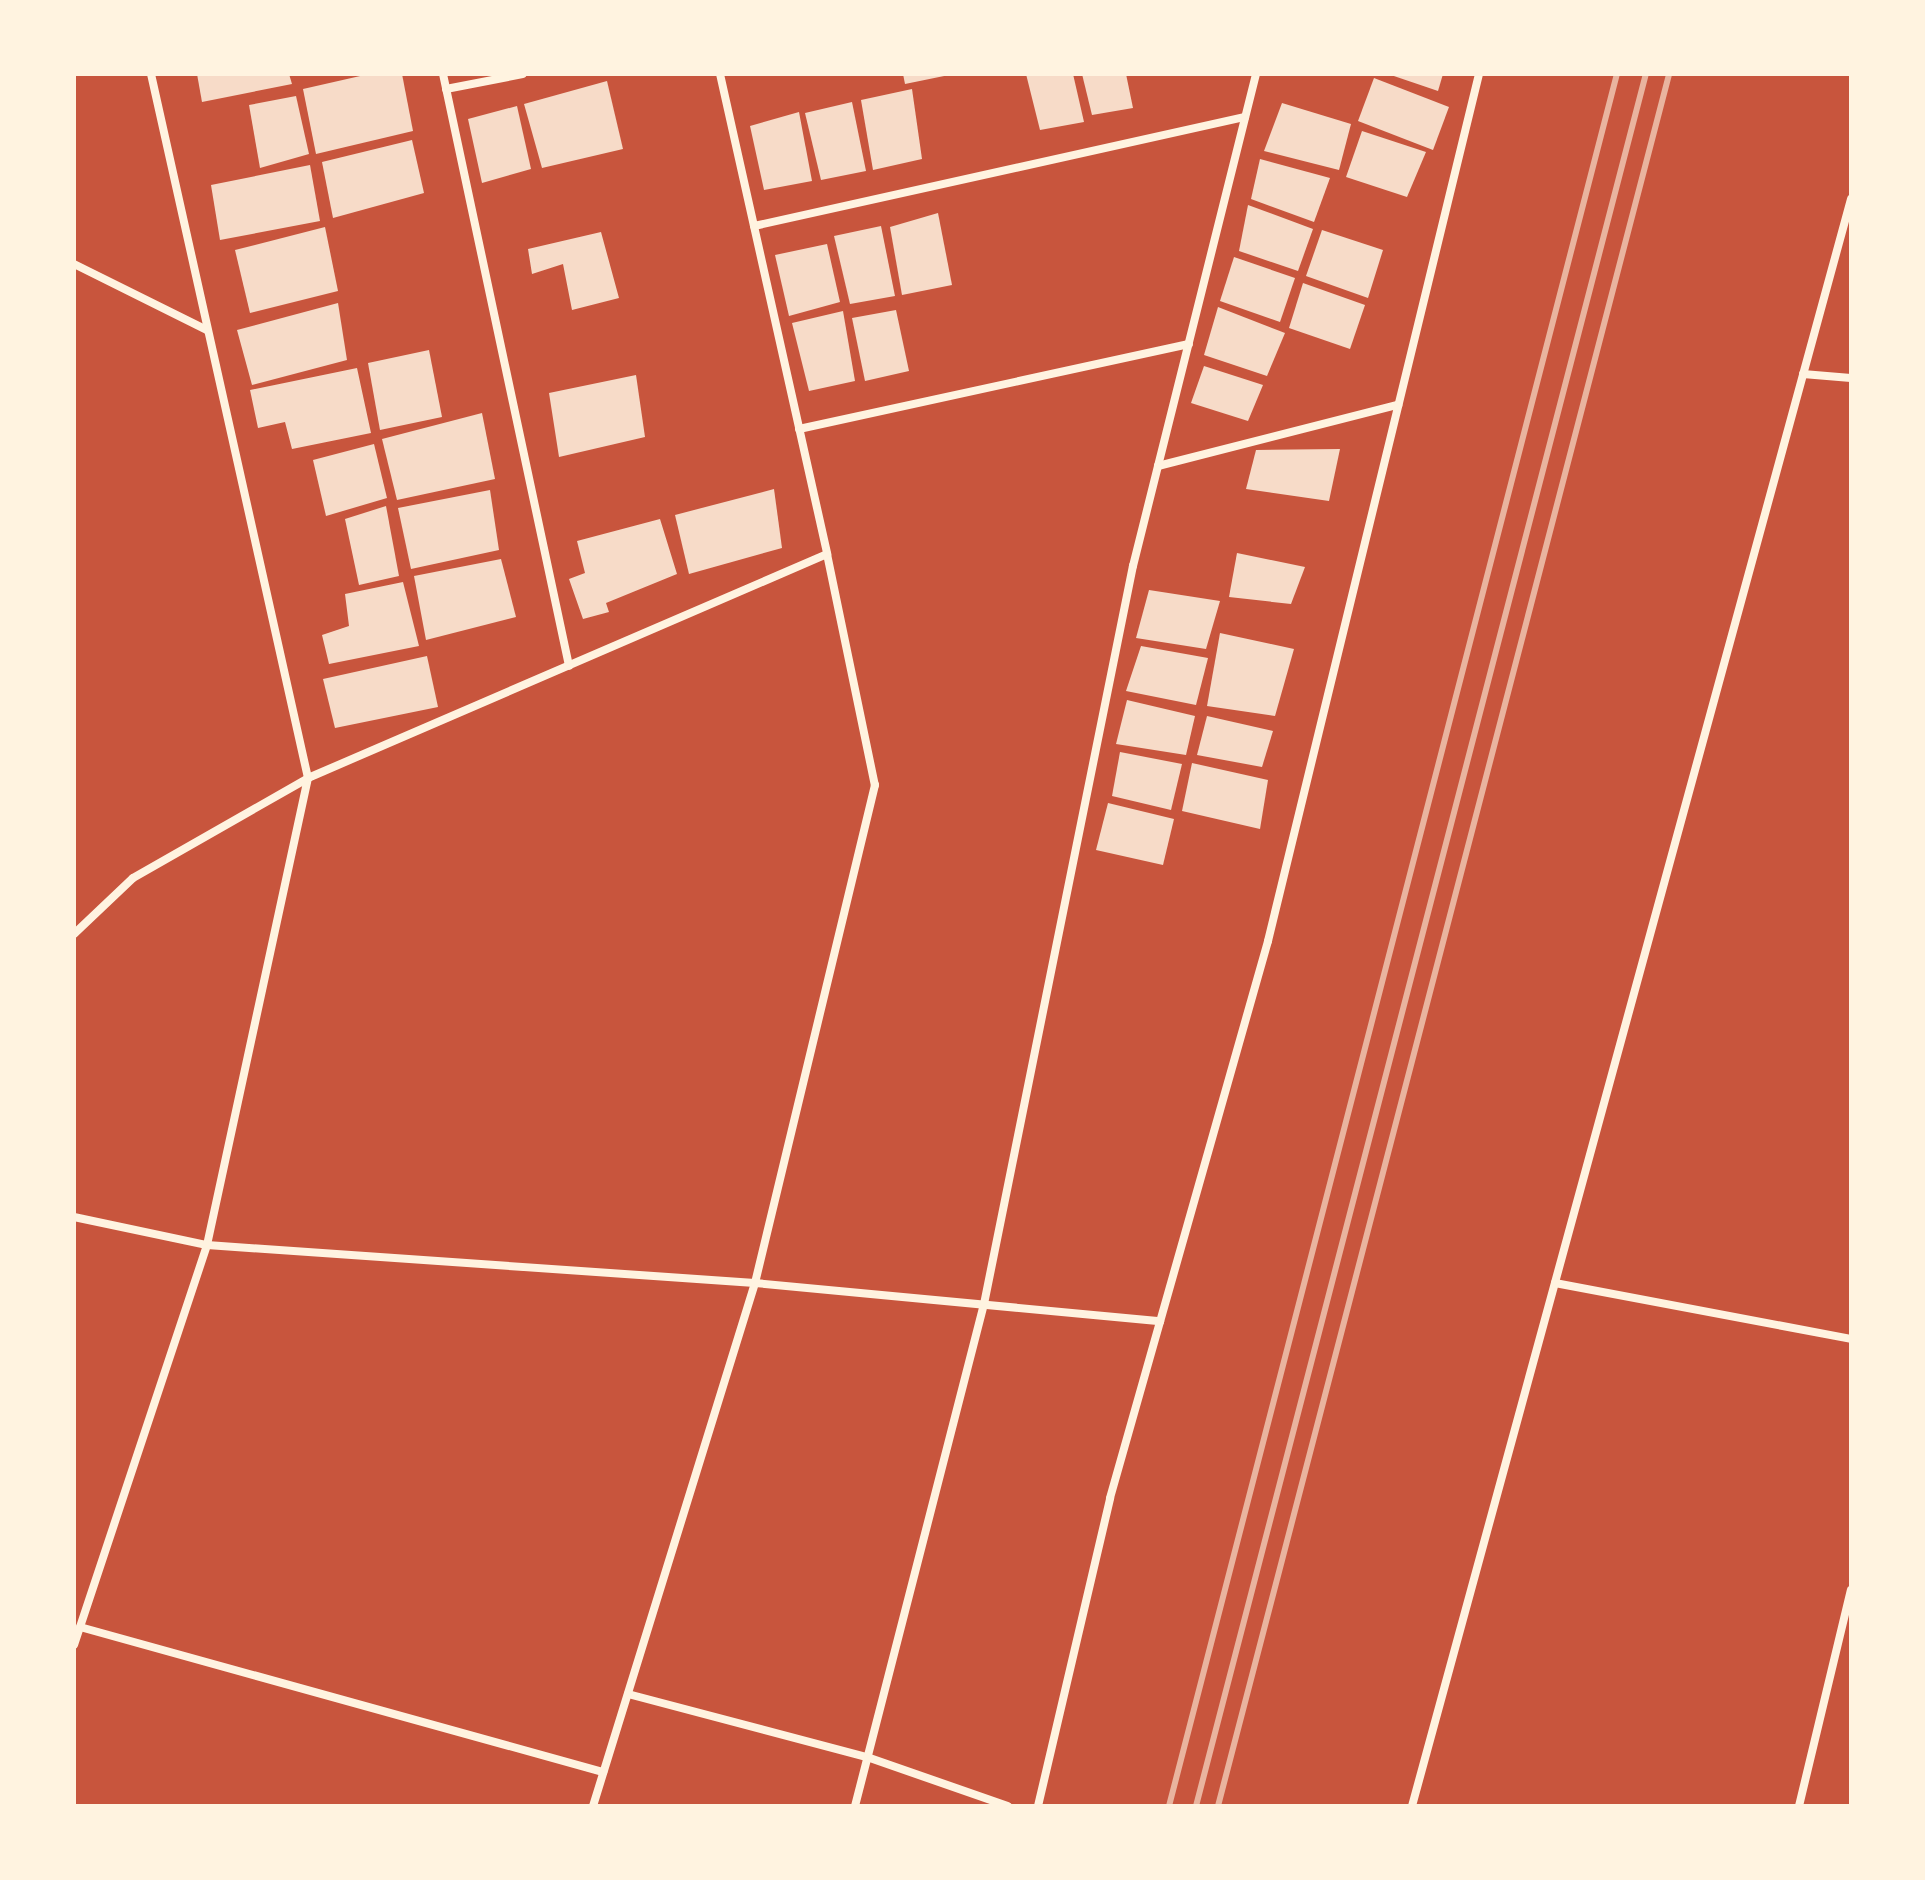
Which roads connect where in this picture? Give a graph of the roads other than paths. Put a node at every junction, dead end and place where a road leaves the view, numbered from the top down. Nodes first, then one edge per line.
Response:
1 (151, 74) edge
2 (443, 74) edge
3 (523, 74) edge
4 (720, 74) edge
5 (1256, 74) edge
6 (1479, 74) edge
7 (446, 89) junction
8 (1245, 117) junction
9 (1851, 199) edge
10 (754, 226) junction
11 (74, 264) edge
12 (207, 330) junction
13 (1189, 344) junction
14 (1803, 374) junction
15 (1851, 378) edge
16 (1398, 405) junction
17 (799, 429) junction
18 (1158, 466) junction
19 (827, 554) junction
20 (569, 666) junction
21 (308, 778) junction
22 (74, 934) edge
23 (74, 1217) edge
24 (207, 1245) junction
25 (755, 1283) junction
26 (1555, 1283) junction
27 (984, 1304) junction
28 (1160, 1321) junction
29 (1851, 1339) edge
30 (1851, 1590) edge
31 (80, 1627) junction
32 (74, 1645) edge
33 (628, 1694) junction
34 (867, 1757) junction
35 (603, 1772) junction
36 (593, 1806) edge
37 (855, 1806) edge
38 (1008, 1806) edge
39 (1038, 1806) edge
40 (1412, 1806) edge
41 (1799, 1806) edge

1 - 12 street
2 - 7 street
3 - 7 street
4 - 10 street
5 - 8 street
6 - 16 street
7 - 20 street
8 - 10 street
8 - 13 street
9 - 14 street
10 - 17 street
11 - 12 street
12 - 21 street
13 - 17 street
13 - 18 street
14 - 15 street
14 - 26 street
16 - 18 street
16 - 28 street
17 - 19 street
18 - 27 street
19 - 20 street
19 - 25 street
20 - 21 street
21 - 22 street
21 - 24 street
23 - 24 street
24 - 25 street
24 - 31 street
25 - 27 street
25 - 33 street
26 - 29 street
26 - 40 street
27 - 28 street
27 - 34 street
28 - 39 street
30 - 41 street
31 - 32 street
31 - 35 street
33 - 34 street
33 - 35 street
34 - 37 street
34 - 38 street
35 - 36 street

